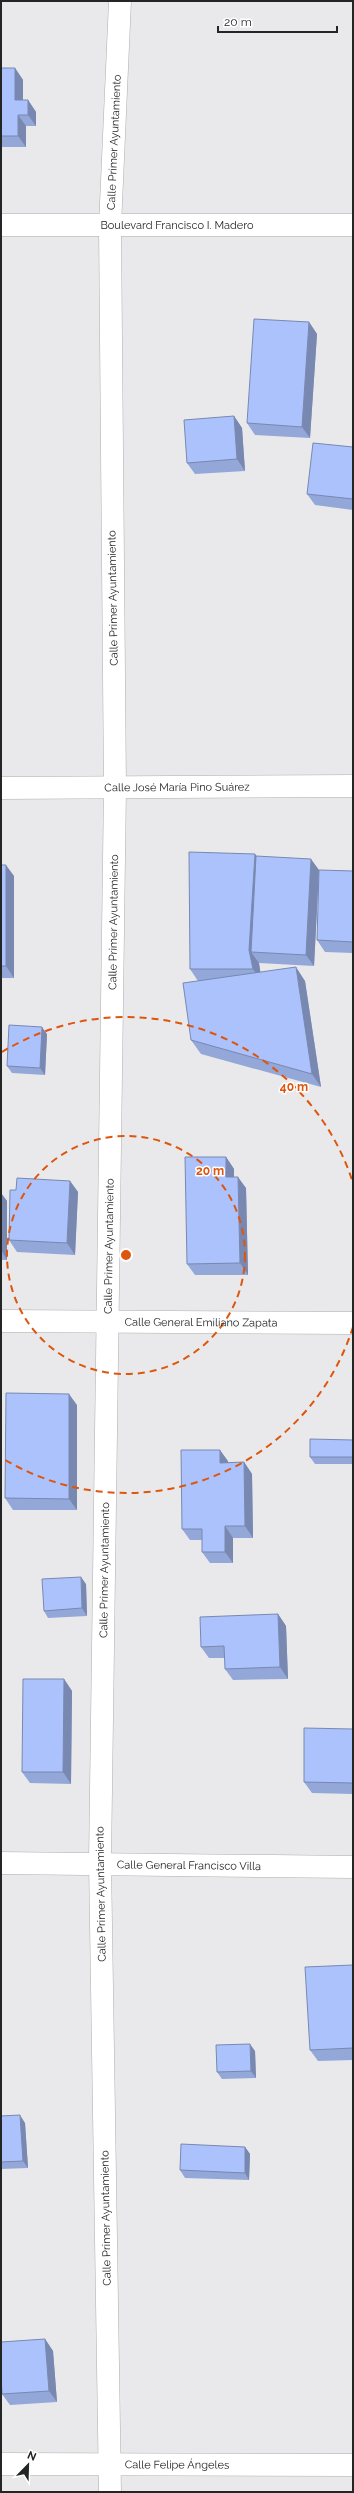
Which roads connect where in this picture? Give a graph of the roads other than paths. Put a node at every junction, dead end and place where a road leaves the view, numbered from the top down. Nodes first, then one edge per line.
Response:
1 (120, 1) edge
2 (1, 225) edge
3 (353, 225) edge
4 (110, 226) junction
5 (353, 786) edge
6 (1, 788) edge
7 (115, 788) junction
8 (1, 1321) edge
9 (107, 1321) junction
10 (353, 1323) edge
11 (100, 1862) junction
12 (1, 1863) edge
13 (353, 1867) edge
14 (1, 2464) edge
15 (110, 2464) junction
16 (353, 2465) edge
17 (110, 2492) edge

1 - 4 street, Calle Primer Ayuntamiento
2 - 4 street, Boulevard Francisco I. Madero
3 - 4 street, Boulevard Francisco I. Madero
4 - 7 street, Calle Primer Ayuntamiento
5 - 7 street, Calle José María Pino Suárez
6 - 7 street, Calle José María Pino Suárez
7 - 9 street, Calle Primer Ayuntamiento
8 - 9 street, Calle General Emiliano Zapata
9 - 10 street, Calle General Emiliano Zapata
9 - 11 street, Calle Primer Ayuntamiento
11 - 12 street, Calle General Francisco Villa
11 - 13 street, Calle General Francisco Villa
11 - 15 street, Calle Primer Ayuntamiento
14 - 15 street, Calle Felipe Ángeles
15 - 16 street, Calle Felipe Ángeles
15 - 17 street, Calle Primer Ayuntamiento

